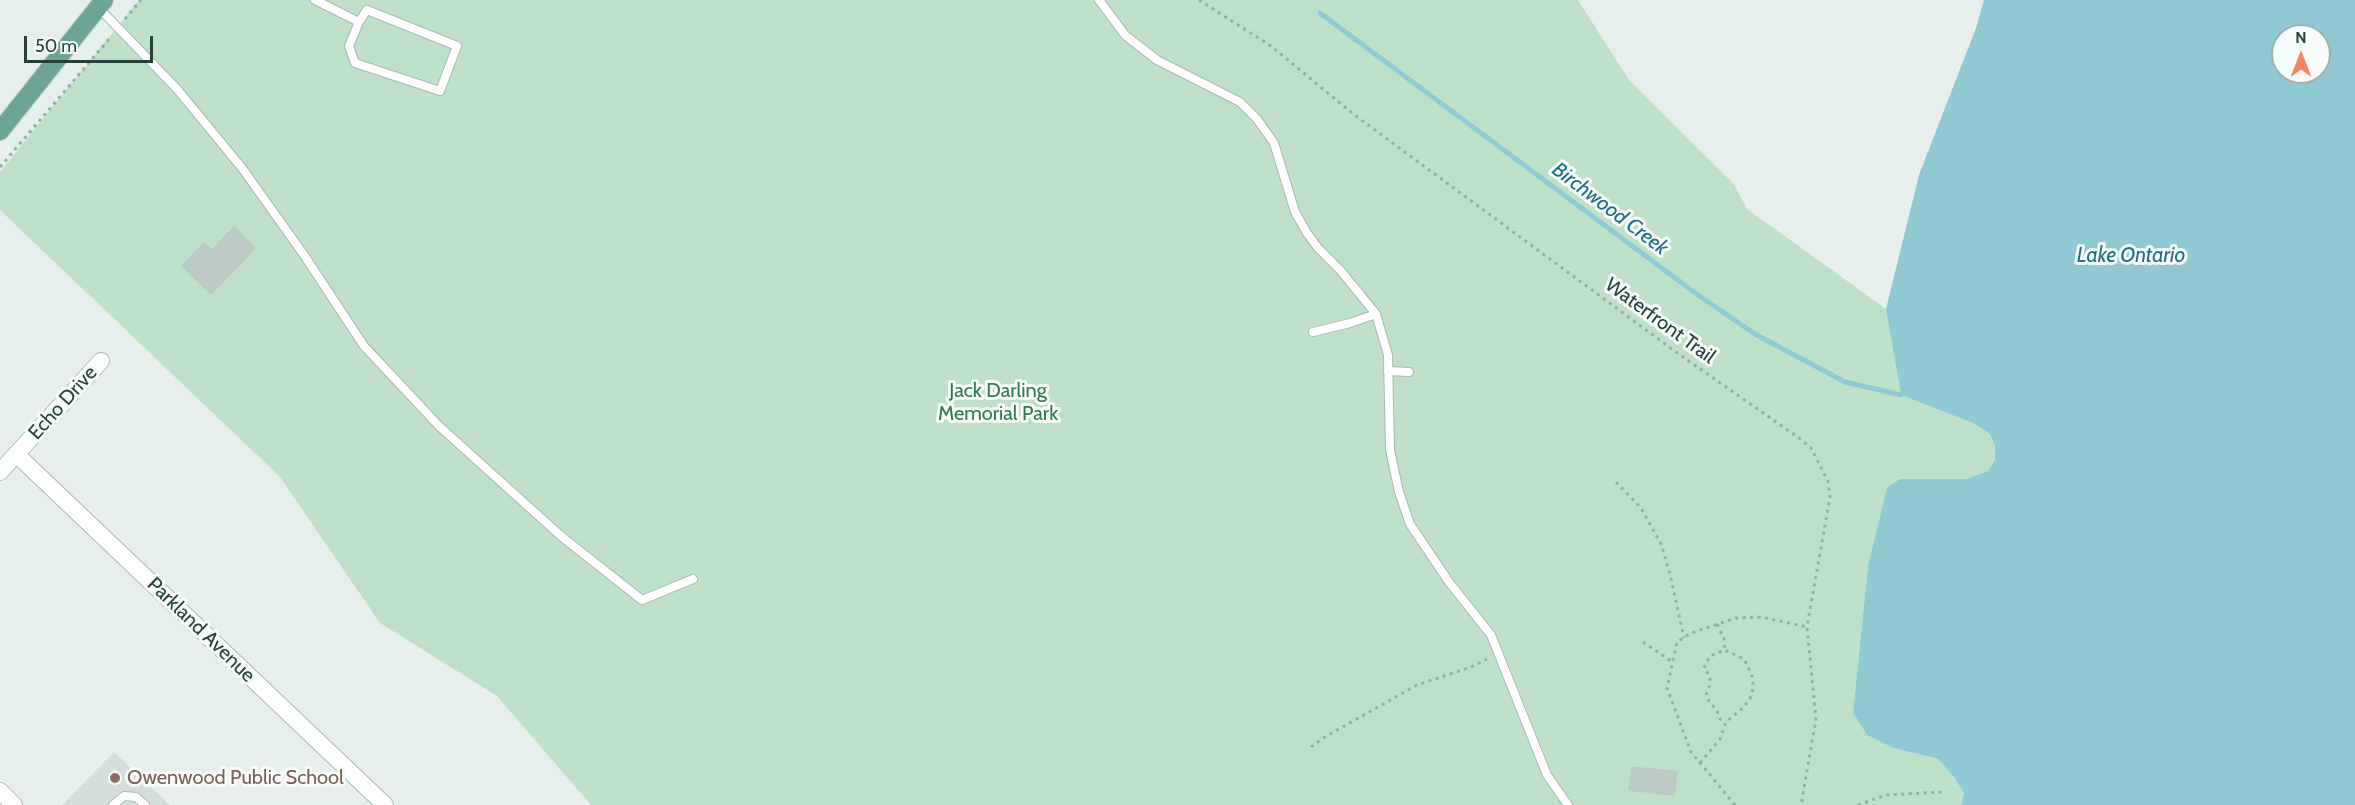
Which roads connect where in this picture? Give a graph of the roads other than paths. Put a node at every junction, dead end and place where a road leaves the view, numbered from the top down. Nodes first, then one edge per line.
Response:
1 (315, 0) edge
2 (1099, 0) edge
3 (101, 3) edge
4 (359, 22) junction
5 (0, 131) edge
6 (1376, 314) junction
7 (1312, 332) dead end
8 (101, 361) dead end
9 (1388, 371) junction
10 (1409, 372) dead end
11 (16, 454) junction
12 (0, 472) edge
13 (693, 579) dead end
14 (0, 791) edge
15 (14, 805) edge
16 (113, 805) edge
17 (145, 805) edge
18 (385, 805) edge
19 (1569, 805) edge

1 - 4 lane
2 - 6 lane
3 - 5 main road
3 - 13 lane
4 - 4 lane
6 - 7 lane
6 - 9 lane
8 - 11 street, Echo Drive
9 - 10 lane
9 - 19 lane
11 - 12 street, Echo Drive
11 - 18 street, Parkland Avenue
14 - 15 street
16 - 17 lane

